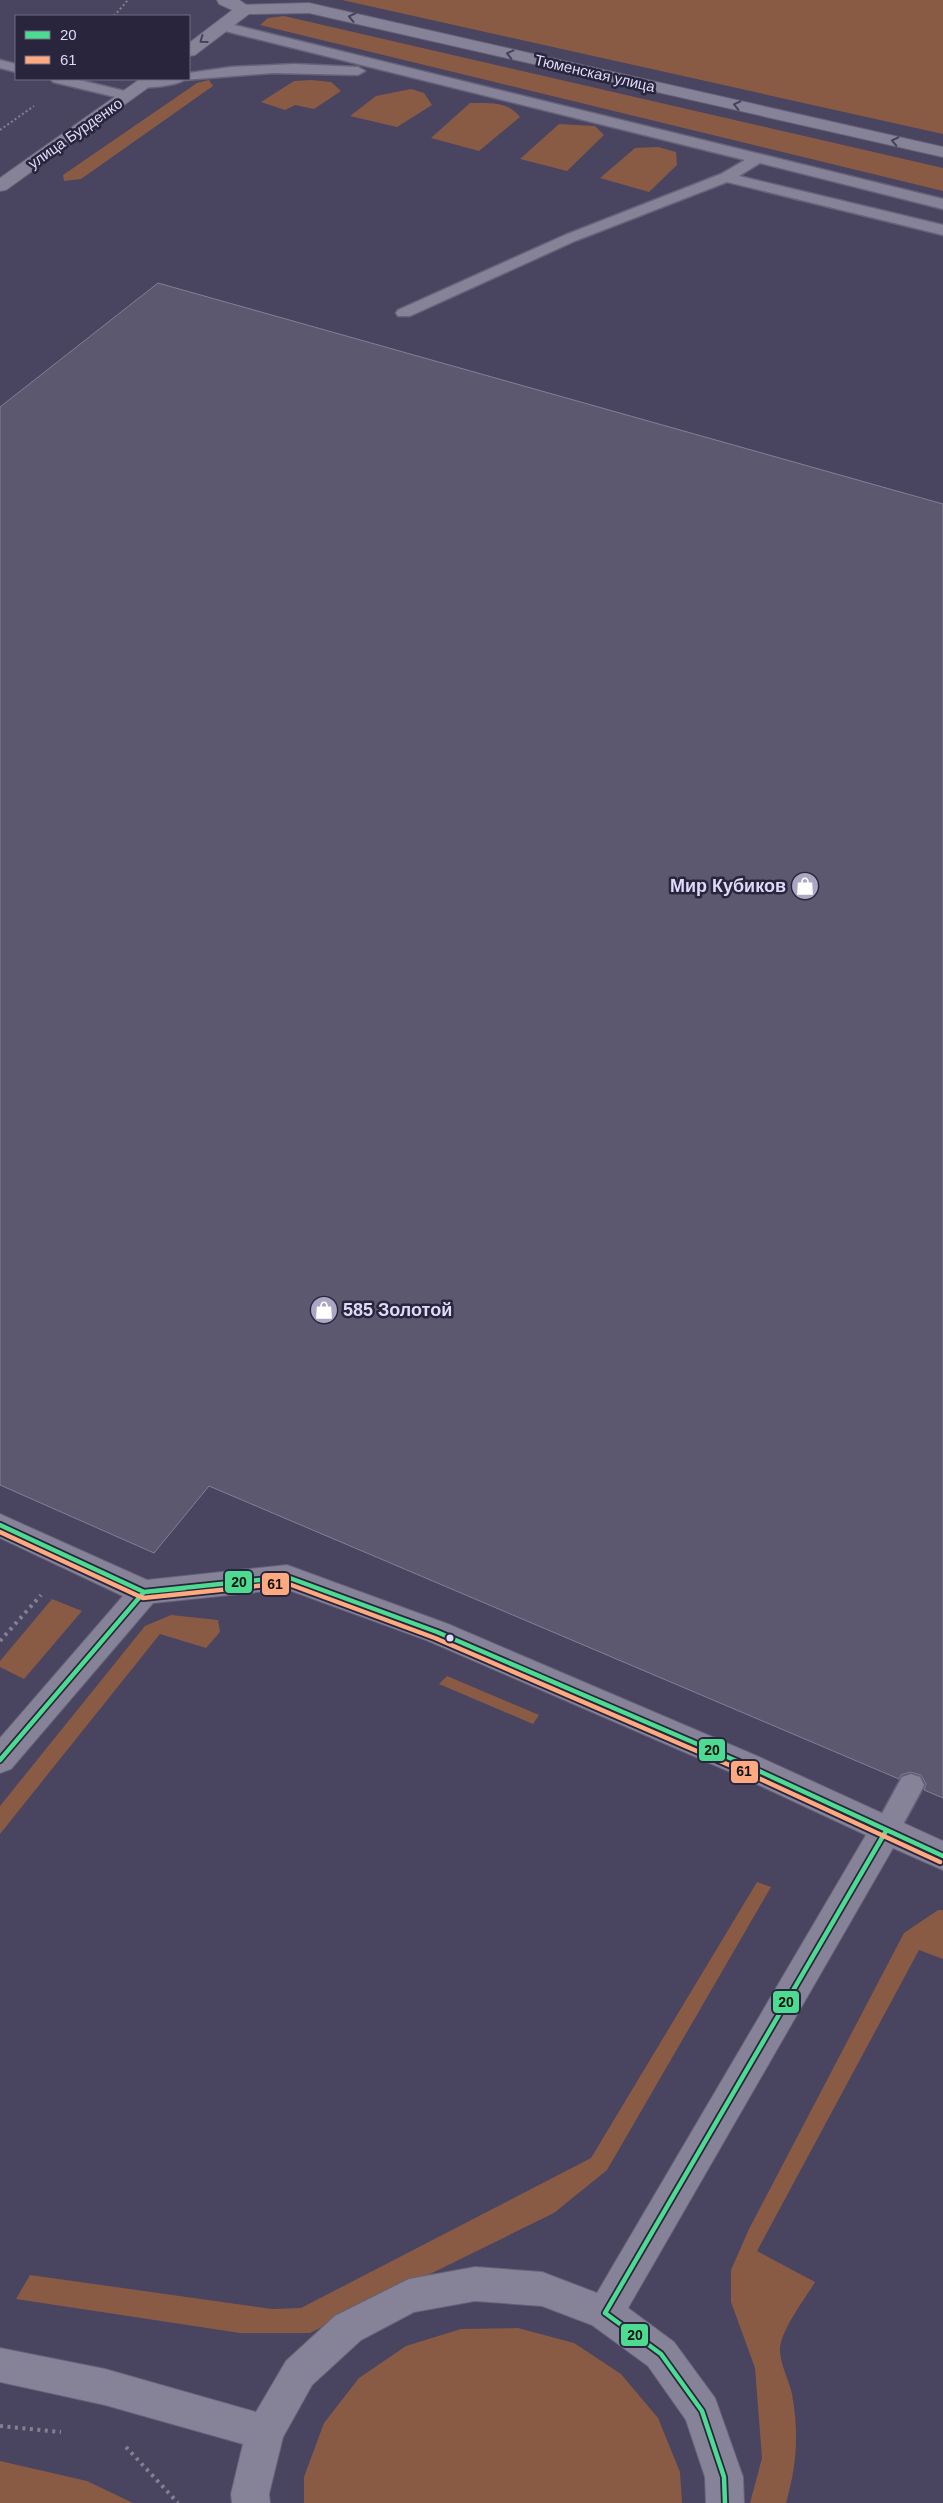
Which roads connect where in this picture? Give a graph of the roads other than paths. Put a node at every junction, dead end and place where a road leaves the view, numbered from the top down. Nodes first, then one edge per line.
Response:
1 (225, 0) edge
2 (245, 9) junction
3 (222, 26) junction
4 (190, 50) edge
5 (0, 64) edge
6 (15, 68) edge
7 (190, 77) edge
8 (434, 78) junction
9 (62, 80) edge
10 (168, 80) edge
11 (147, 82) edge
12 (128, 96) junction
13 (943, 152) edge
14 (758, 158) junction
15 (726, 177) junction
16 (0, 186) edge
17 (943, 204) edge
18 (943, 230) edge
19 (404, 314) dead end
20 (0, 1525) edge
21 (144, 1592) junction
22 (0, 1760) edge
23 (911, 1785) dead end
24 (886, 1831) junction
25 (943, 1856) edge
26 (605, 2313) junction
27 (0, 2365) edge
28 (265, 2432) junction
29 (251, 2503) edge
30 (725, 2503) edge

1 - 2 street
2 - 3 street
13 -> 2 street, Тюменская улица
3 -> 4 street
3 - 8 lane
5 - 6 lane
7 - 8 lane
8 - 14 lane
9 - 12 lane
10 - 11 lane
11 - 12 street, улица Бурденко
12 - 16 street, улица Бурденко
14 - 15 lane
14 - 17 lane
15 - 18 lane
15 - 19 lane
20 - 21 street
21 - 22 street
21 - 24 street
23 - 24 lane
24 - 25 street
24 - 26 street
26 - 28 street
26 - 30 street
27 - 28 street
28 - 29 street

